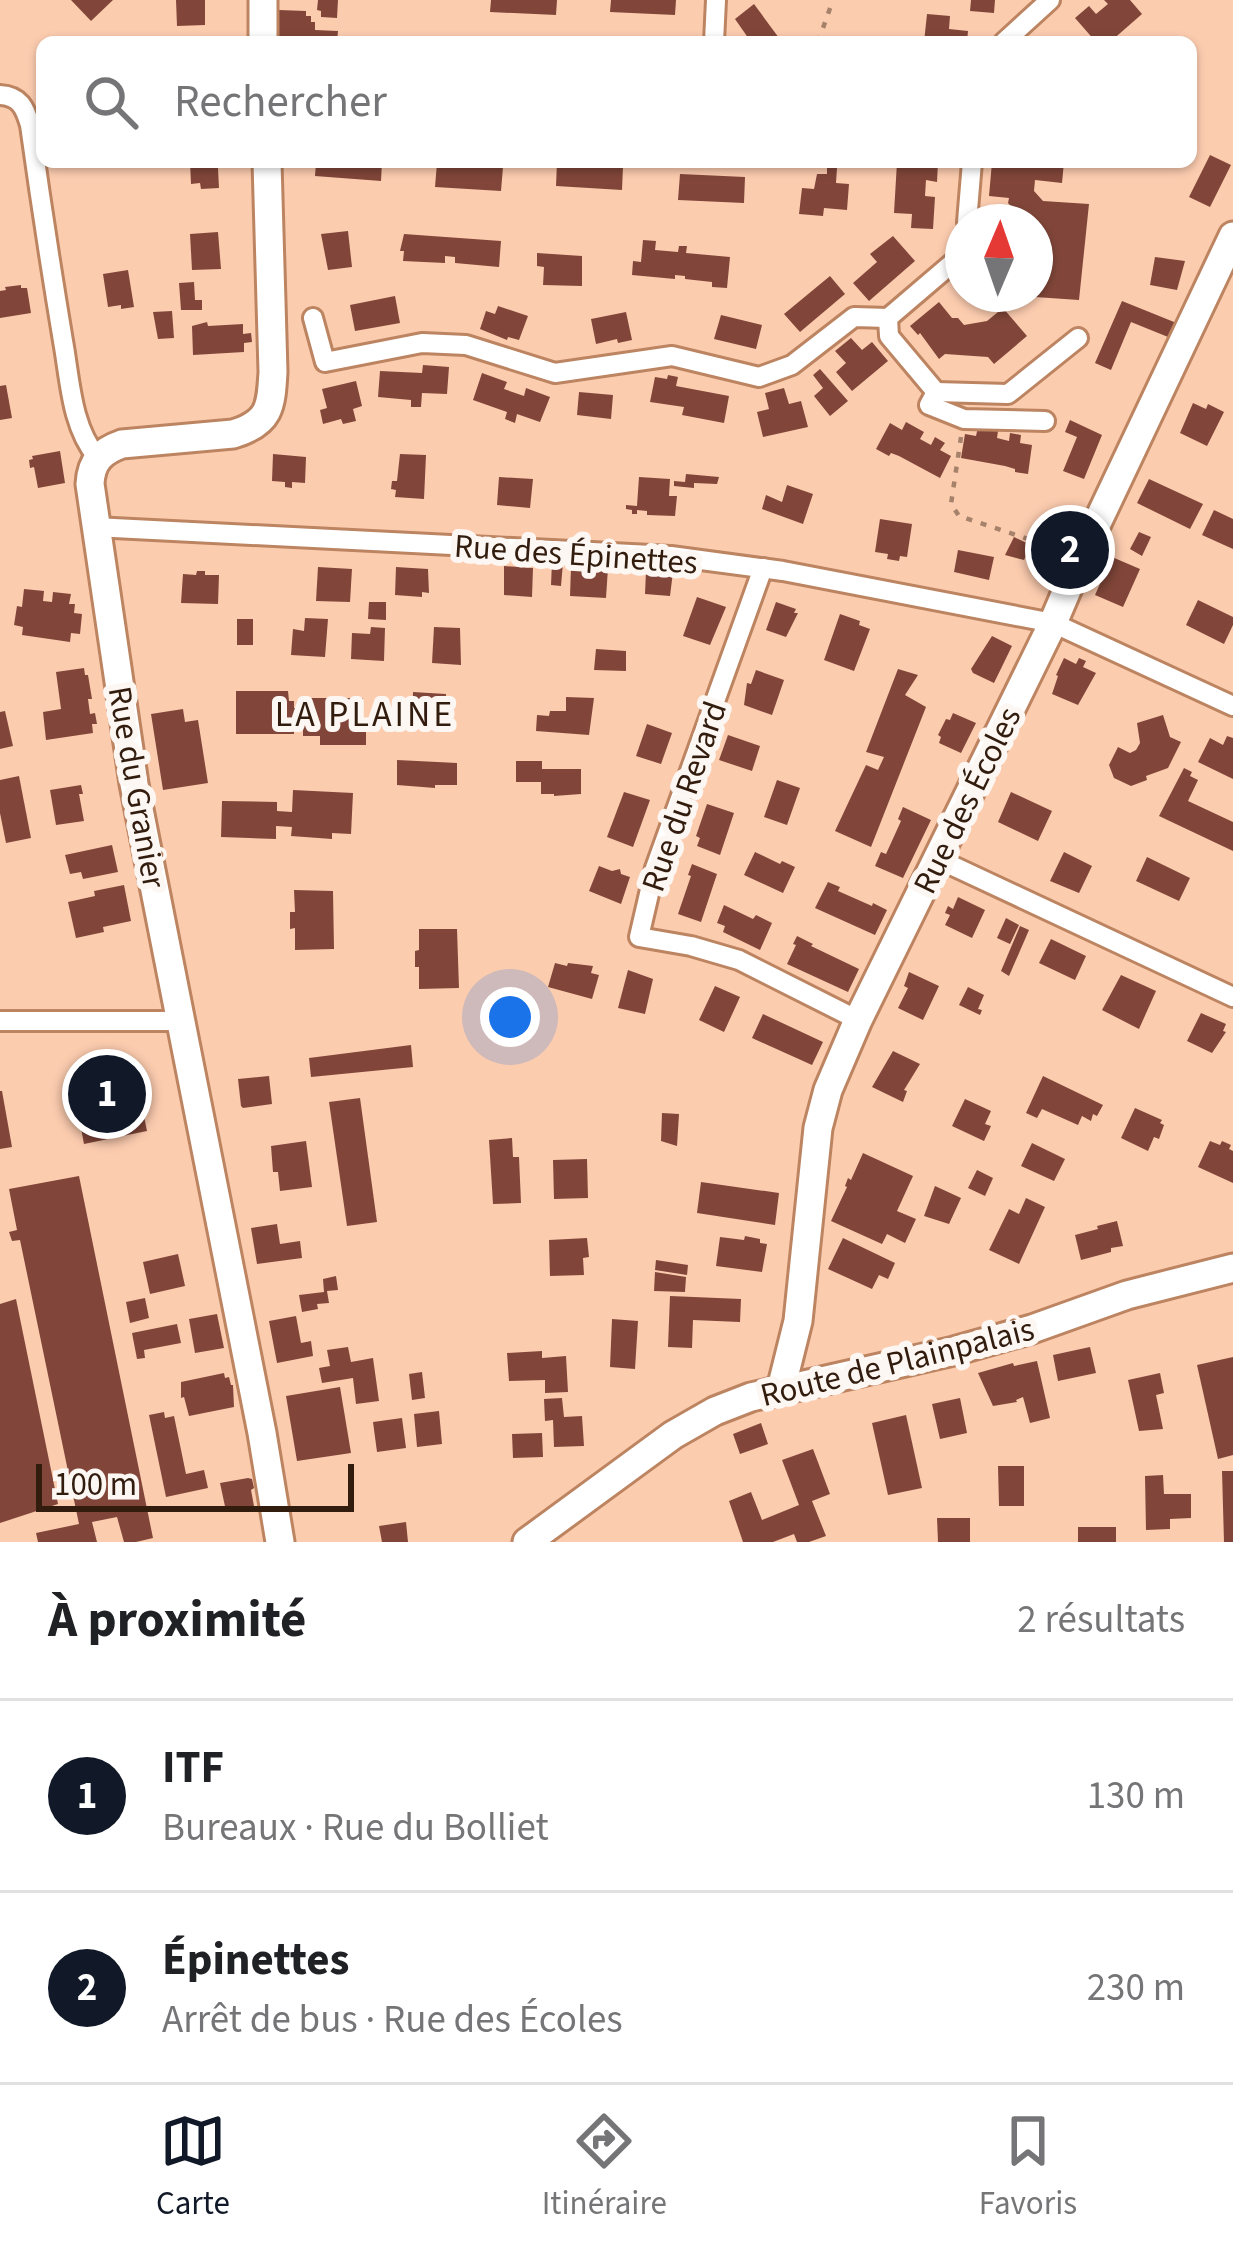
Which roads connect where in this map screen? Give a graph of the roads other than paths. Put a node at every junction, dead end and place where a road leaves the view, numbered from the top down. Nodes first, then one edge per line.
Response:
1 (262, 0) edge
2 (716, 0) edge
3 (1047, 1) edge
4 (263, 36) edge
5 (714, 36) edge
6 (1010, 36) edge
7 (0, 94) edge
8 (36, 162) edge
9 (37, 168) edge
10 (266, 168) edge
11 (972, 168) edge
12 (969, 204) edge
13 (1233, 236) edge
14 (945, 270) edge
15 (314, 318) dead end
16 (888, 319) junction
17 (1078, 338) dead end
18 (936, 392) junction
19 (1045, 421) dead end
20 (98, 457) junction
21 (94, 527) junction
22 (763, 568) junction
23 (1053, 623) junction
24 (1233, 706) edge
25 (938, 859) junction
26 (1233, 997) edge
27 (858, 1020) junction
28 (0, 1021) edge
29 (179, 1021) junction
30 (1233, 1268) edge
31 (781, 1389) junction
32 (582, 1500) junction
33 (280, 1542) edge
34 (527, 1542) edge
35 (548, 1542) edge

1 - 4 street
2 - 5 street
3 - 6 street
7 - 8 street
9 - 20 street
10 - 20 street
11 - 12 street
13 - 23 street, Rue des Écoles
14 - 16 street
15 - 16 street
16 - 18 street
17 - 18 street
18 - 19 street
20 - 21 street, Rue du Granier
21 - 22 street, Rue des Épinettes
21 - 29 street, Rue du Granier
22 - 23 street, Rue des Épinettes
22 - 27 street, Rue du Revard
23 - 24 street, Rue des Épinettes
23 - 25 street, Rue des Écoles
25 - 26 street
25 - 27 street, Rue des Écoles
27 - 31 street, Rue des Écoles
28 - 29 street
29 - 33 street, Rue du Granier
30 - 31 street, Route de Plainpalais
31 - 32 street, Route de Plainpalais
32 - 34 street, Route de Plainpalais
32 - 35 street, Route de Plainpalais

